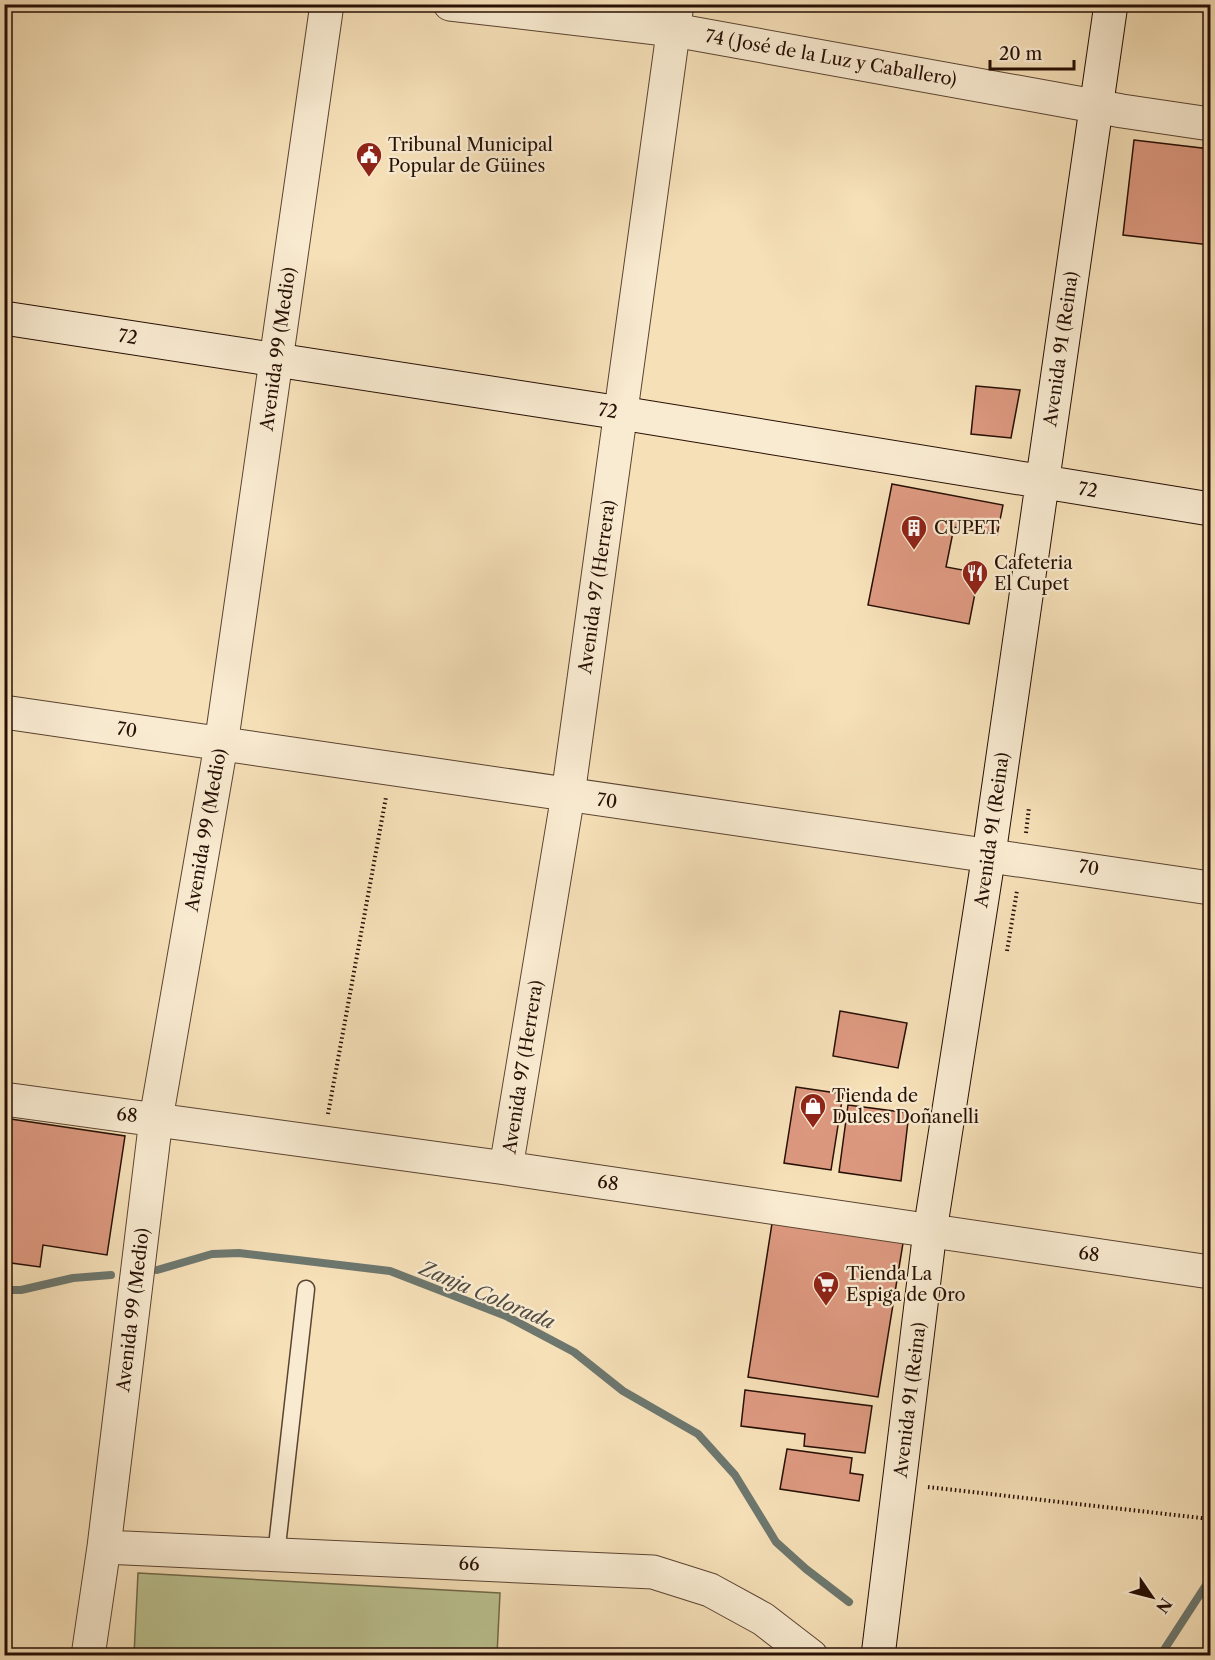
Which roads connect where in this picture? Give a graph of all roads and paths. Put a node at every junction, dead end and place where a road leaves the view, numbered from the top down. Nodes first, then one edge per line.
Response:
1 (327, 4) edge
2 (450, 4) edge
3 (1111, 4) edge
4 (675, 17) edge
5 (1095, 105) junction
6 (1210, 124) edge
7 (4, 318) edge
8 (276, 360) junction
9 (621, 413) junction
10 (1042, 482) junction
11 (1210, 509) edge
12 (4, 712) edge
13 (221, 745) junction
14 (391, 769) junction
15 (568, 795) junction
16 (990, 854) junction
17 (1210, 888) edge
18 (4, 1099) edge
19 (156, 1119) junction
20 (322, 1142) junction
21 (506, 1168) junction
22 (930, 1231) junction
23 (1210, 1272) edge
24 (306, 1289) dead end
25 (900, 1483) junction
26 (1210, 1519) edge
27 (104, 1547) junction
28 (276, 1555) junction
29 (88, 1656) edge
30 (811, 1656) edge
31 (878, 1656) edge

1 - 8 street, Avenida 99 (Medio)
2 - 4 street, 74 (José de la Luz y Caballero)
3 - 5 street, Avenida 91 (Reina)
4 - 5 street, 74 (José de la Luz y Caballero)
4 - 9 street, Avenida 97 (Herrera)
5 - 6 street, 74 (José de la Luz y Caballero)
5 - 10 street, Avenida 91 (Reina)
7 - 8 street, 72
8 - 9 street, 72
8 - 13 street, Avenida 99 (Medio)
9 - 10 street, 72
9 - 15 street, Avenida 97 (Herrera)
10 - 11 street, 72
10 - 16 street, Avenida 91 (Reina)
12 - 13 street, 70
13 - 14 street, 70
13 - 19 street, Avenida 99 (Medio)
14 - 15 street, 70
14 - 20 path
15 - 16 street, 70
15 - 21 street, Avenida 97 (Herrera)
16 - 17 street, 70
16 - 22 street, Avenida 91 (Reina)
18 - 19 street, 68
19 - 20 street, 68
19 - 27 street, Avenida 99 (Medio)
20 - 21 street, 68
21 - 22 street, 68
22 - 23 street, 68
22 - 25 street, Avenida 91 (Reina)
24 - 28 lane
25 - 26 path
25 - 31 street, Avenida 91 (Reina)
27 - 28 street, 66
27 - 29 street, Avenida 99 (Medio)
28 - 30 street, 66

